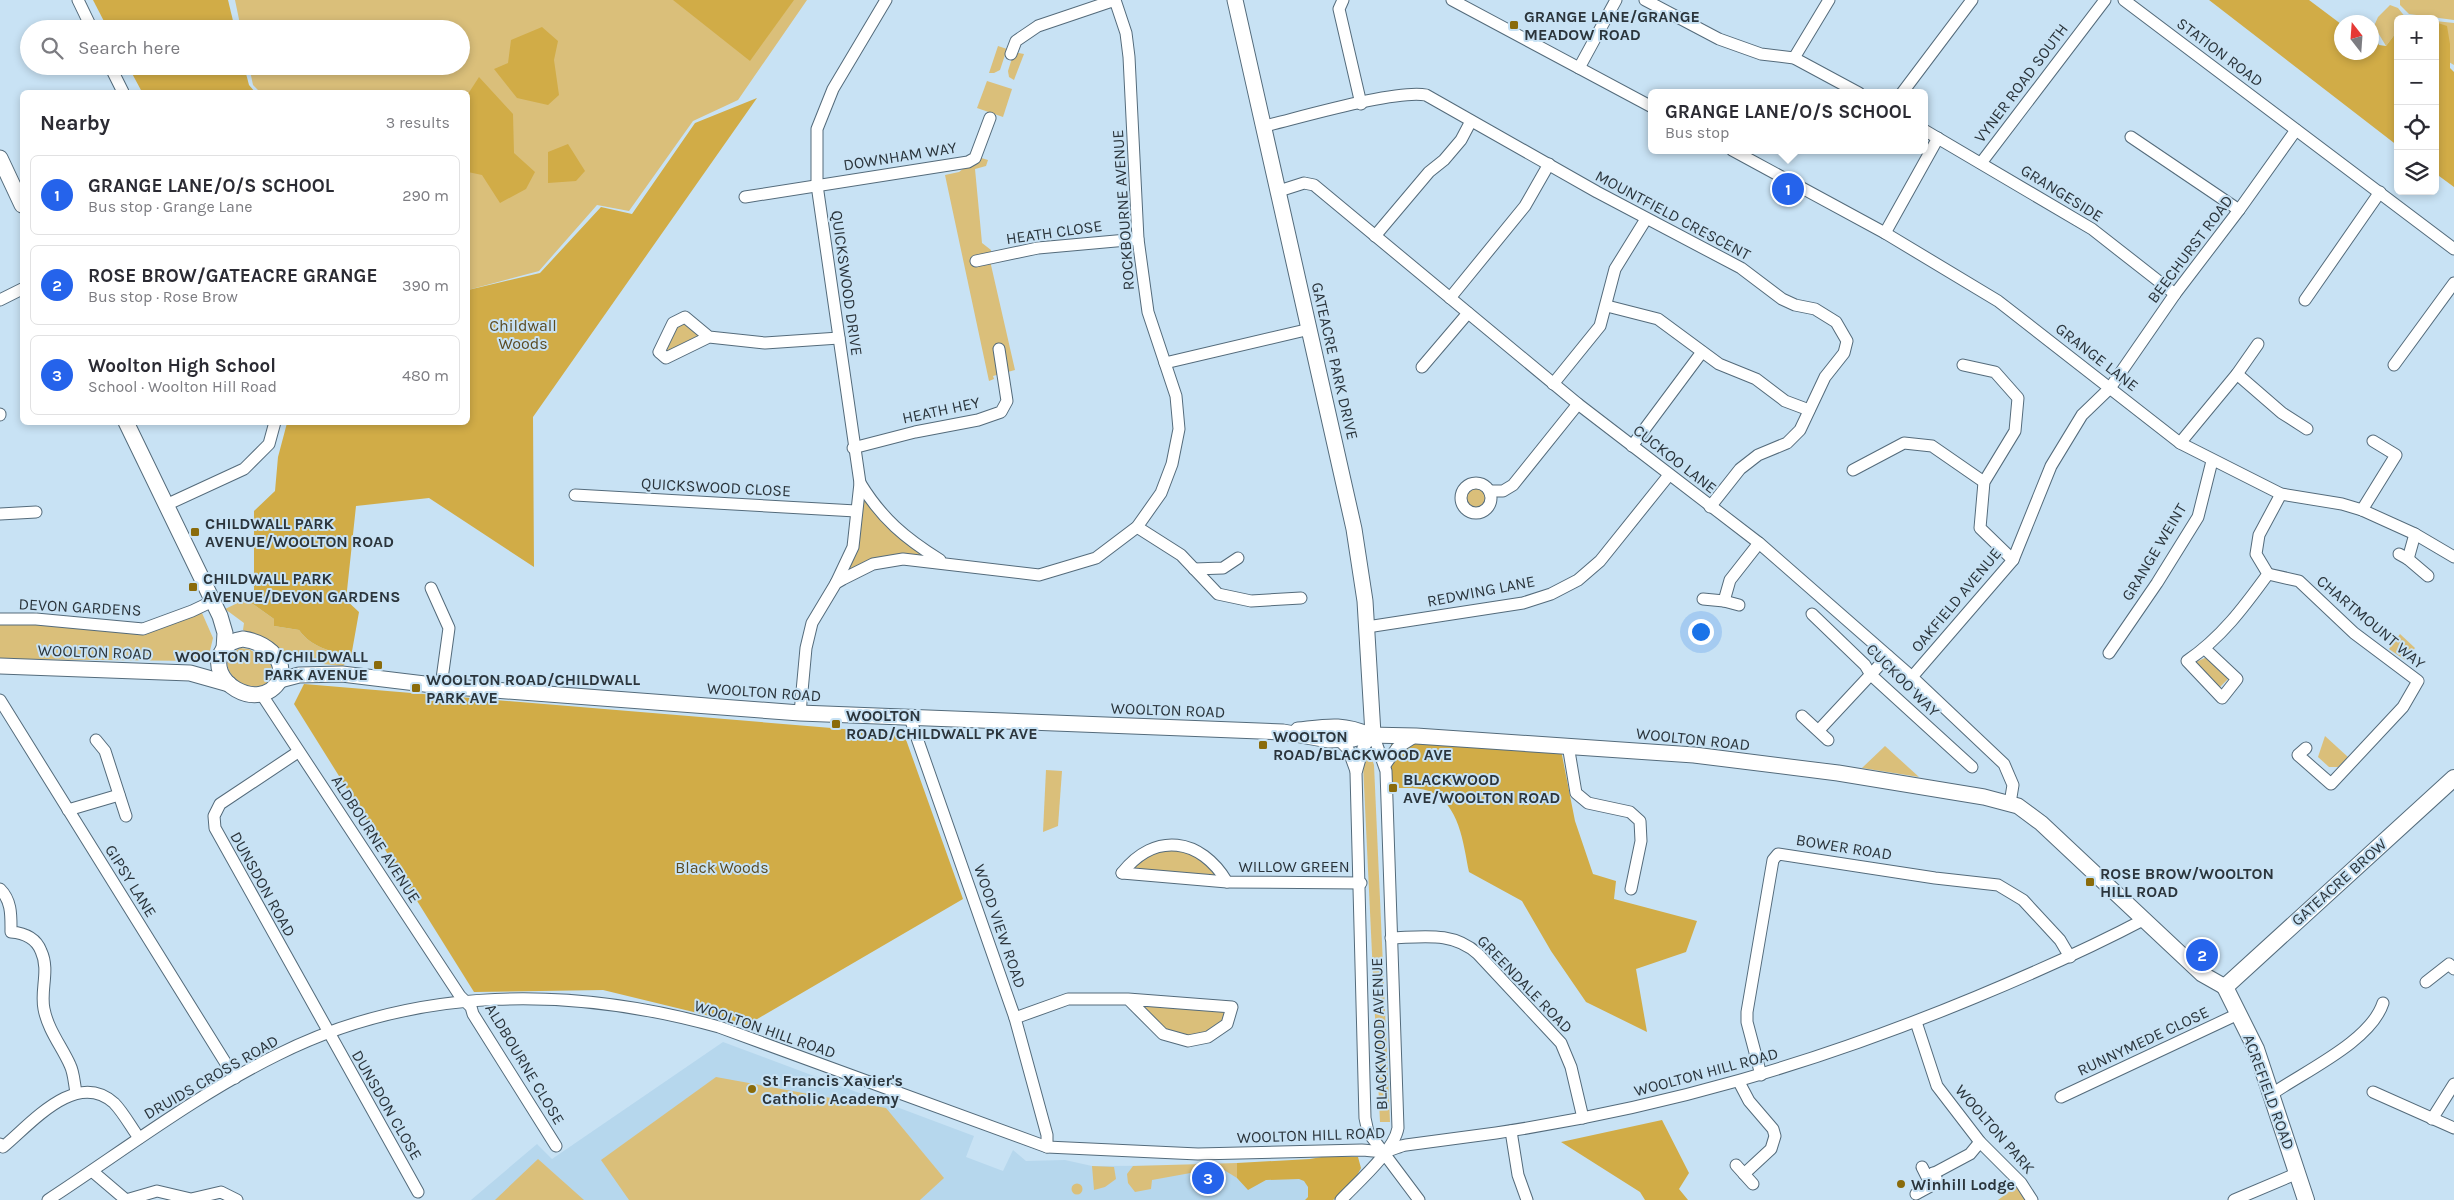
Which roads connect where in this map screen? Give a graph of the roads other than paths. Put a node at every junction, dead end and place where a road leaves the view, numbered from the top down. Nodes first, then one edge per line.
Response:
1 (78, 0) edge
2 (886, 0) edge
3 (1115, 0) edge
4 (1235, 0) edge
5 (1343, 0) edge
6 (1452, 0) edge
7 (1616, 0) edge
8 (1645, 0) edge
9 (1829, 0) edge
10 (1972, 0) edge
11 (2105, 0) edge
12 (2124, 0) edge
13 (88, 20) edge
14 (1012, 54) dead end
15 (1794, 58) junction
16 (1579, 68) junction
17 (114, 75) edge
18 (1852, 89) edge
19 (1905, 89) edge
20 (122, 90) edge
21 (1360, 104) junction
22 (1648, 105) edge
23 (990, 118) dead end
24 (1471, 121) junction
25 (1265, 126) junction
26 (2296, 130) junction
27 (1928, 132) edge
28 (2130, 137) dead end
29 (1938, 138) junction
30 (1739, 154) edge
31 (0, 158) edge
32 (1982, 163) junction
33 (1549, 164) junction
34 (817, 185) junction
35 (1279, 191) junction
36 (2380, 192) junction
37 (745, 197) dead end
38 (20, 201) edge
39 (2239, 210) junction
40 (1646, 219) junction
41 (1885, 233) junction
42 (1375, 236) junction
43 (1138, 239) junction
44 (2454, 249) edge
45 (976, 261) dead end
46 (2454, 282) edge
47 (20, 290) edge
48 (2175, 294) junction
49 (1450, 298) junction
50 (0, 300) edge
51 (2305, 300) dead end
52 (1607, 306) junction
53 (1468, 313) junction
54 (1310, 329) junction
55 (709, 337) dead end
56 (839, 338) junction
57 (2258, 344) dead end
58 (999, 350) dead end
59 (1702, 352) junction
60 (1164, 363) junction
61 (1963, 365) dead end
62 (2394, 365) dead end
63 (1422, 367) dead end
64 (2237, 374) junction
65 (1554, 384) junction
66 (2110, 388) junction
67 (1578, 404) junction
68 (1809, 410) junction
69 (127, 425) edge
70 (274, 425) edge
71 (2307, 429) dead end
72 (2373, 441) dead end
73 (2180, 444) junction
74 (1632, 446) junction
75 (853, 448) junction
76 (2212, 461) junction
77 (1853, 470) dead end
78 (1669, 475) junction
79 (1984, 482) junction
80 (860, 483) junction
81 (1490, 493) dead end
82 (2281, 494) junction
83 (575, 496) dead end
84 (166, 506) junction
85 (1710, 507) junction
86 (2362, 510) junction
87 (856, 511) junction
88 (36, 512) dead end
89 (0, 514) edge
90 (1137, 527) junction
91 (2415, 534) junction
92 (1759, 544) junction
93 (2454, 557) edge
94 (1238, 558) dead end
95 (2013, 560) junction
96 (943, 562) junction
97 (1194, 569) junction
98 (2268, 574) junction
99 (2428, 576) dead end
100 (836, 583) junction
101 (432, 588) dead end
102 (1301, 598) dead end
103 (1703, 598) dead end
104 (213, 601) junction
105 (1724, 601) junction
106 (1739, 605) dead end
107 (1812, 614) dead end
108 (220, 616) junction
109 (0, 619) edge
110 (1367, 626) junction
111 (251, 641) junction
112 (2204, 649) dead end
113 (272, 651) junction
114 (222, 653) junction
115 (2110, 653) dead end
116 (1888, 656) junction
117 (0, 666) edge
118 (190, 673) junction
119 (334, 673) junction
120 (1871, 675) junction
121 (1912, 677) junction
122 (280, 680) junction
123 (229, 684) junction
124 (441, 686) junction
125 (262, 695) junction
126 (0, 700) edge
127 (800, 713) junction
128 (1802, 716) dead end
129 (910, 718) junction
130 (1819, 730) junction
131 (1283, 732) junction
132 (1371, 734) junction
133 (1416, 736) junction
134 (96, 740) dead end
135 (1828, 740) dead end
136 (1340, 741) junction
137 (1568, 745) junction
138 (2306, 748) dead end
139 (298, 752) junction
140 (1385, 765) junction
141 (1972, 768) dead end
142 (1356, 773) junction
143 (2454, 778) edge
144 (119, 795) junction
145 (2010, 803) junction
146 (68, 810) junction
147 (126, 816) dead end
148 (1227, 882) junction
149 (1361, 883) junction
150 (0, 889) edge
151 (1631, 889) dead end
152 (2145, 919) junction
153 (11, 932) junction
154 (0, 938) edge
155 (1392, 938) junction
156 (2070, 957) junction
157 (2454, 969) edge
158 (2426, 982) dead end
159 (2225, 988) junction
160 (1128, 1000) junction
161 (464, 1002) junction
162 (2383, 1003) dead end
163 (2238, 1014) junction
164 (1015, 1018) junction
165 (1916, 1022) junction
166 (328, 1033) junction
167 (1761, 1076) junction
168 (235, 1078) junction
169 (1739, 1082) junction
170 (2454, 1084) edge
171 (76, 1092) junction
172 (2373, 1092) dead end
173 (2272, 1094) junction
174 (2062, 1097) dead end
175 (1583, 1118) junction
176 (2432, 1119) junction
177 (2454, 1128) edge
178 (1511, 1131) junction
179 (139, 1138) junction
180 (1980, 1142) junction
181 (1, 1146) edge
182 (556, 1146) dead end
183 (1047, 1148) junction
184 (1385, 1152) junction
185 (1736, 1165) dead end
186 (1922, 1167) dead end
187 (92, 1171) junction
188 (2298, 1173) junction
189 (1744, 1174) junction
190 (1934, 1174) junction
191 (1753, 1184) dead end
192 (418, 1192) dead end
193 (1916, 1194) dead end
194 (48, 1200) edge
195 (237, 1200) edge
196 (1342, 1200) edge
197 (1419, 1200) edge
198 (1527, 1200) edge
199 (2032, 1200) edge
200 (2234, 1200) edge
201 (2306, 1200) edge

1 - 13 street
2 - 34 street, QUICKSWOOD DRIVE
3 - 14 street
3 - 43 street, ROCKBOURNE AVENUE
4 - 25 street, GATEACRE PARK DRIVE
5 - 21 street
6 - 16 street
7 - 16 street
8 - 15 street
9 - 15 street
10 - 19 street
11 - 32 street, VYNER ROAD SOUTH
12 - 26 street, STATION ROAD
15 - 18 street
16 - 22 street
17 - 20 street
21 - 24 street, MOUNTFIELD CRESCENT
21 - 25 street, MOUNTFIELD CRESCENT
23 - 34 street, DOWNHAM WAY
24 - 33 street, MOUNTFIELD CRESCENT
24 - 42 street
25 - 35 street, GATEACRE PARK DRIVE
26 - 36 street, STATION ROAD
26 - 39 street, BEECHURST ROAD
27 - 29 street, GRANGESIDE
28 - 39 street
29 - 32 street, GRANGESIDE
29 - 41 street
30 - 41 street, GRANGE LANE
31 - 38 street
32 - 48 street, GRANGESIDE
33 - 40 street, MOUNTFIELD CRESCENT
33 - 49 street
34 - 37 street, DOWNHAM WAY
34 - 56 street, QUICKSWOOD DRIVE
35 - 42 street, CUCKOO LANE
35 - 54 street, GATEACRE PARK DRIVE
36 - 44 street, STATION ROAD
36 - 51 street
39 - 48 street, BEECHURST ROAD
40 - 52 street
40 - 68 street, MOUNTFIELD CRESCENT
41 - 66 street, GRANGE LANE
42 - 49 street, CUCKOO LANE
43 - 45 street, HEATH CLOSE
43 - 60 street, ROCKBOURNE AVENUE
46 - 62 street
47 - 50 street
48 - 66 street, BEECHURST ROAD
49 - 53 street, CUCKOO LANE
52 - 59 street
52 - 65 street
53 - 63 street
53 - 65 street, CUCKOO LANE
54 - 60 street
54 - 110 street, GATEACRE PARK DRIVE
55 - 56 street
56 - 75 street, QUICKSWOOD DRIVE
57 - 64 street
58 - 75 street, HEATH HEY
59 - 68 street
59 - 74 street
60 - 90 street, ROCKBOURNE AVENUE
61 - 79 street
64 - 71 street
64 - 73 street
65 - 67 street, CUCKOO LANE
66 - 73 street, GRANGE LANE
66 - 95 street, OAKFIELD AVENUE
67 - 74 street, CUCKOO LANE
67 - 81 street
68 - 85 street, MOUNTFIELD CRESCENT
69 - 84 street
70 - 84 street
72 - 86 street
73 - 76 street, GRANGE LANE
74 - 78 street, CUCKOO LANE
75 - 80 street, QUICKSWOOD DRIVE
76 - 82 street, GRANGE LANE
76 - 115 street, GRANGE WEINT
77 - 79 street
78 - 85 street, CUCKOO LANE
78 - 110 street, REDWING LANE
79 - 95 street
80 - 87 street, QUICKSWOOD DRIVE
80 - 96 street, ROCKBOURNE AVENUE
82 - 86 street, GRANGE LANE
82 - 98 street
83 - 87 street, QUICKSWOOD CLOSE
84 - 104 street
85 - 92 street, CUCKOO LANE
86 - 91 street, GRANGE LANE
87 - 100 street, QUICKSWOOD DRIVE
88 - 89 street
90 - 96 street, ROCKBOURNE AVENUE
90 - 97 street
91 - 93 street, GRANGE LANE
91 - 99 street
92 - 105 street
92 - 116 street, CUCKOO LANE
94 - 97 street
95 - 121 street, OAKFIELD AVENUE
96 - 100 street, ROCKBOURNE AVENUE
97 - 102 street
98 - 112 street
98 - 138 street, CHARTMOUNT WAY
100 - 127 street, ROCKBOURNE AVENUE
101 - 124 street
103 - 105 street
104 - 108 street
104 - 109 street, DEVON GARDENS
105 - 106 street
107 - 120 street, CUCKOO WAY
108 - 111 street
108 - 114 street
110 - 132 street, GATEACRE PARK DRIVE
111 - 113 street
111 - 114 street
113 - 119 street, WOOLTON ROAD
113 - 122 street
114 - 118 street, WOOLTON ROAD
114 - 123 street
116 - 120 street
116 - 121 street, CUCKOO LANE
117 - 118 street, WOOLTON ROAD
118 - 123 street, WOOLTON ROAD
119 - 122 street, WOOLTON ROAD
119 - 124 street, WOOLTON ROAD
120 - 130 street
120 - 141 street, CUCKOO WAY
121 - 145 street, CUCKOO LANE
122 - 125 street
123 - 125 street
124 - 127 street, WOOLTON ROAD
125 - 139 street, ALDBOURNE AVENUE
126 - 146 street, GIPSY LANE
127 - 129 street, WOOLTON ROAD
128 - 130 street
129 - 131 street, WOOLTON ROAD
129 - 164 street, WOOD VIEW ROAD
130 - 135 street
131 - 132 street, WOOLTON ROAD
131 - 136 street, WOOLTON ROAD
132 - 133 street, WOOLTON ROAD
132 - 136 street, WOOLTON ROAD
132 - 140 street, BLACKWOOD AVENUE
132 - 142 street, BLACKWOOD AVENUE
133 - 137 street, WOOLTON ROAD
133 - 140 street
134 - 144 street
136 - 142 street, BLACKWOOD AVENUE
137 - 145 street, WOOLTON ROAD
137 - 151 street
139 - 161 street, ALDBOURNE AVENUE
139 - 166 street, DUNSDON ROAD
140 - 155 street, BLACKWOOD AVENUE
142 - 149 street, BLACKWOOD AVENUE
143 - 159 main road, GATEACRE BROW
144 - 146 street
144 - 147 street
145 - 152 street, WOOLTON ROAD
146 - 168 street, GIPSY LANE
148 - 148 street, WILLOW GREEN
148 - 149 street, WILLOW GREEN
149 - 184 street, BLACKWOOD AVENUE
150 - 153 street
152 - 156 street, WOOLTON HILL ROAD
152 - 159 street, WOOLTON ROAD
153 - 154 street
153 - 171 street
155 - 175 street, GREENDALE ROAD
155 - 184 street, BLACKWOOD AVENUE
156 - 165 street, WOOLTON HILL ROAD
156 - 167 street, BOWER ROAD
157 - 158 street
159 - 163 main road, ACREFIELD ROAD
160 - 160 street
160 - 164 street
161 - 166 street, DRUIDS CROSS ROAD
161 - 182 street, ALDBOURNE CLOSE
161 - 183 street, WOOLTON HILL ROAD
162 - 173 street
163 - 173 main road, ACREFIELD ROAD
163 - 174 street, RUNNYMEDE CLOSE
164 - 183 street, WOOD VIEW ROAD
165 - 167 street, WOOLTON HILL ROAD
165 - 180 street, WOOLTON PARK
166 - 168 street, DRUIDS CROSS ROAD
166 - 192 street, DUNSDON CLOSE
167 - 169 street, WOOLTON HILL ROAD
168 - 179 street, DRUIDS CROSS ROAD
169 - 175 street, WOOLTON HILL ROAD
169 - 189 street
170 - 176 street
171 - 179 street
171 - 181 street
172 - 176 street
173 - 188 main road, ACREFIELD ROAD
175 - 178 street, WOOLTON HILL ROAD
176 - 177 street
178 - 184 street, WOOLTON HILL ROAD
178 - 198 street
179 - 187 street, DRUIDS CROSS ROAD
180 - 190 street
180 - 199 street, WOOLTON PARK
183 - 184 street, WOOLTON HILL ROAD
184 - 196 street
184 - 197 street
185 - 189 street
186 - 190 street
187 - 194 street, DRUIDS CROSS ROAD
187 - 195 street
188 - 200 street
188 - 201 main road, ACREFIELD ROAD
189 - 191 street
190 - 193 street

